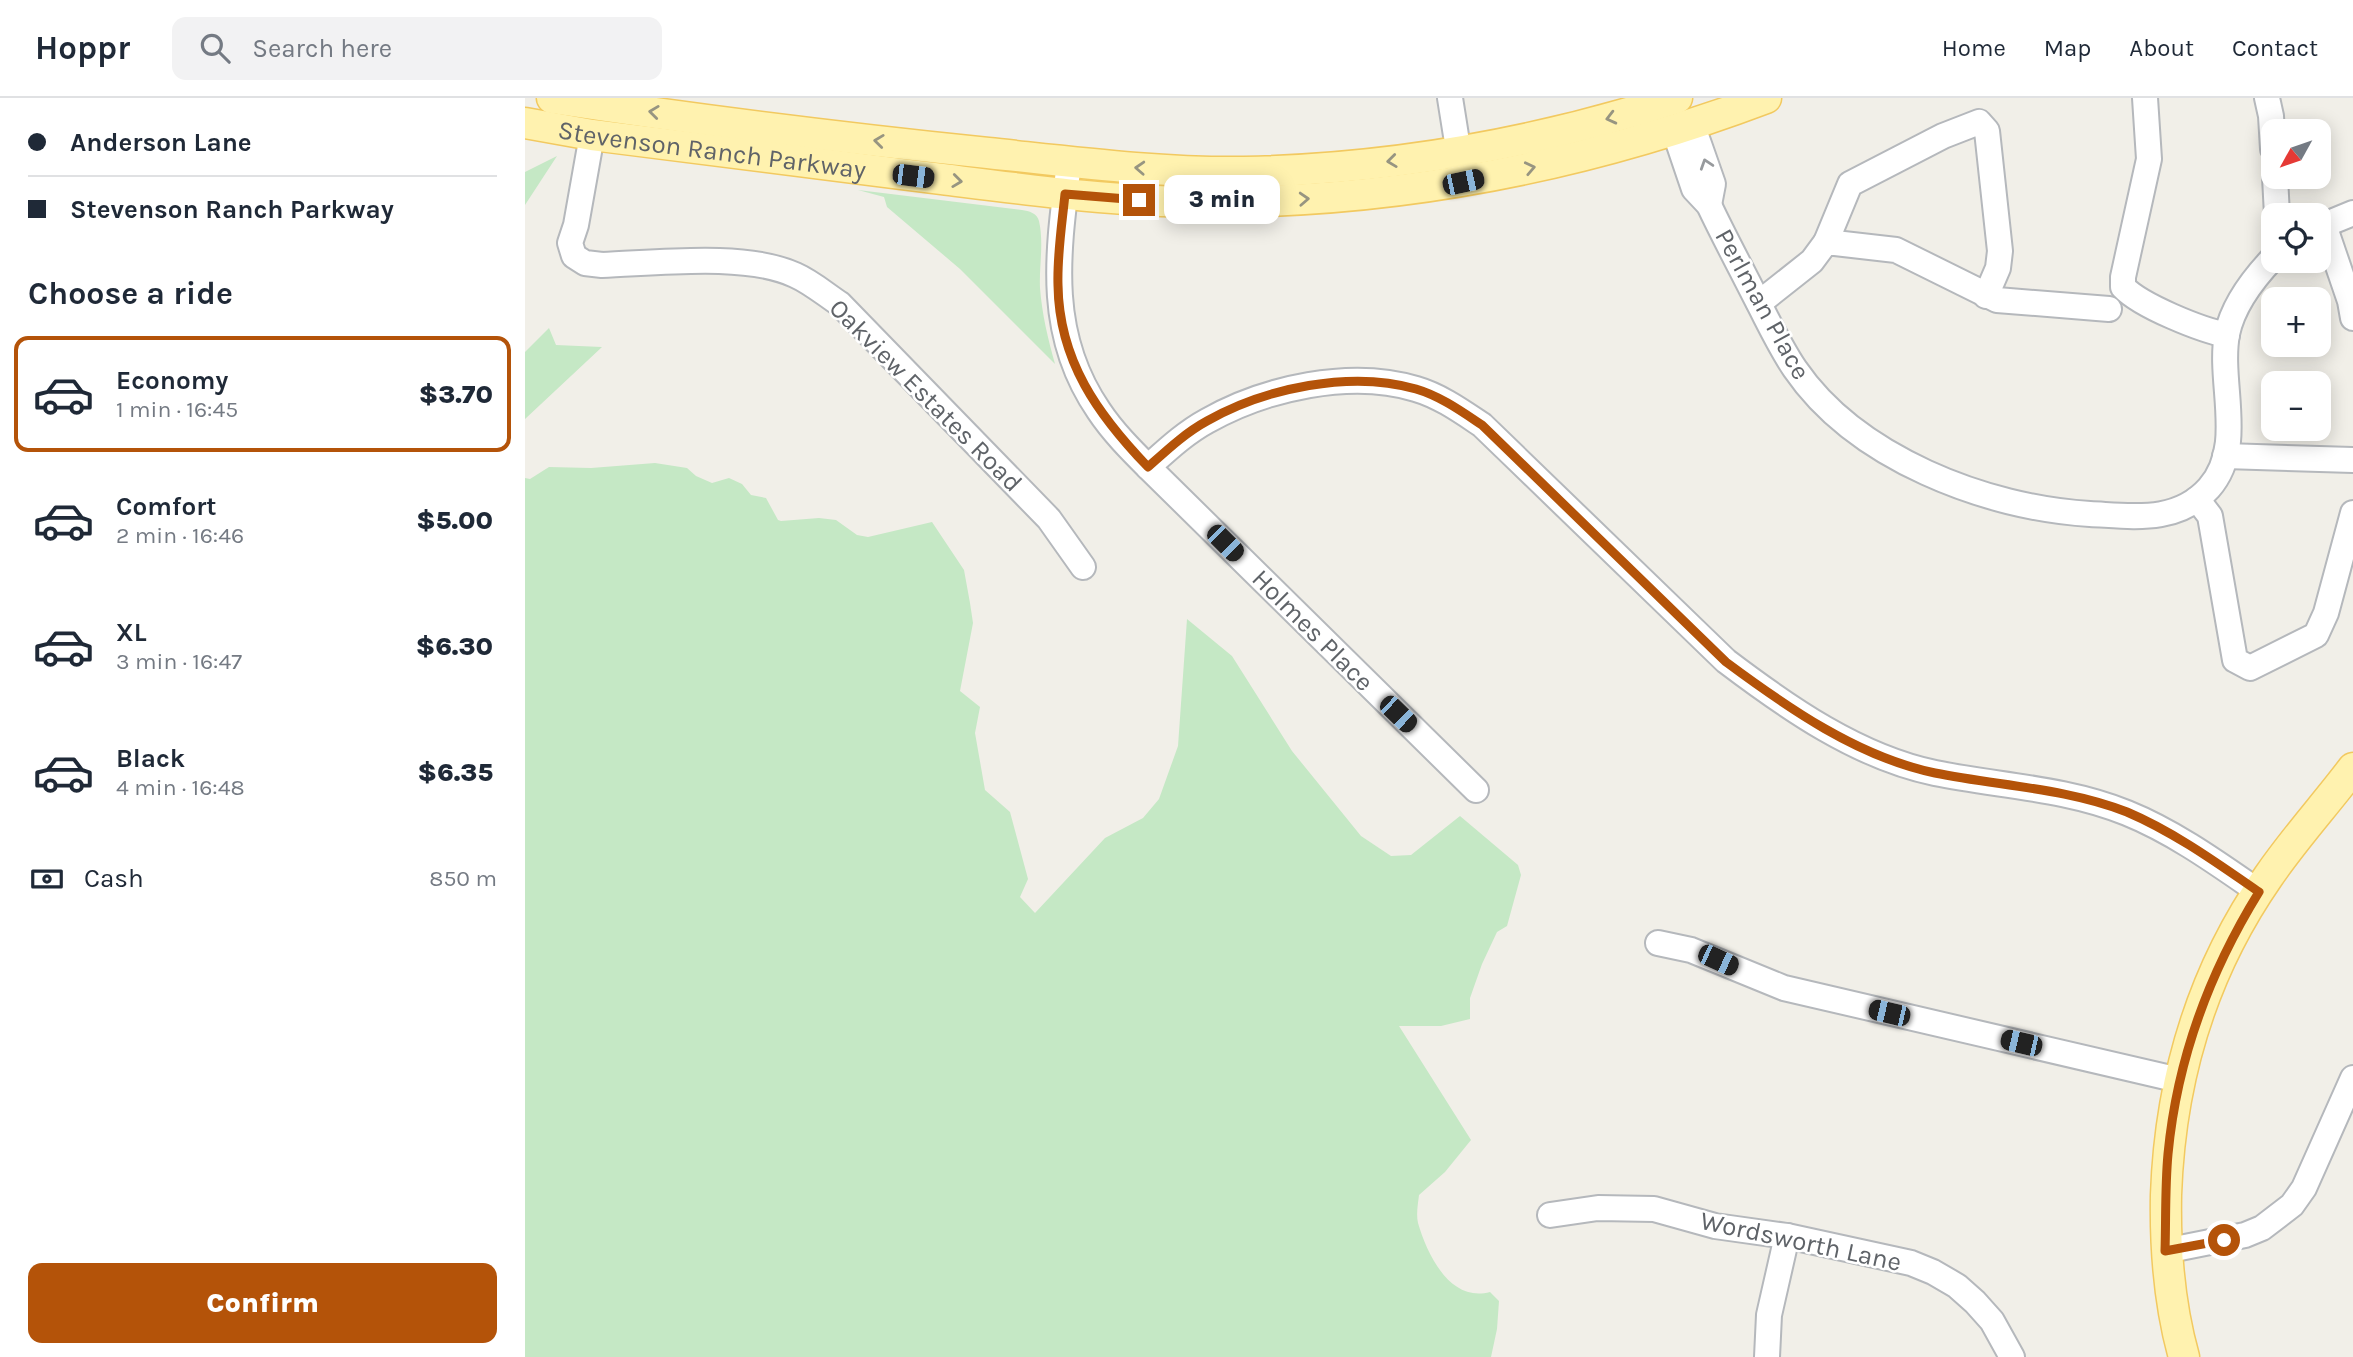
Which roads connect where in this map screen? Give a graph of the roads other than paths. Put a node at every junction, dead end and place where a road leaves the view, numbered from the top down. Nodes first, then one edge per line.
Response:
1 (552, 98) edge
2 (1450, 98) edge
3 (1677, 98) edge
4 (1766, 98) edge
5 (2145, 98) edge
6 (2267, 98) edge
7 (2271, 119) edge
8 (525, 123) edge
9 (1683, 127) junction
10 (592, 135) junction
11 (1459, 150) junction
12 (1069, 163) junction
13 (1463, 182) junction
14 (1065, 194) junction
15 (2353, 213) edge
16 (2331, 222) edge
17 (1826, 242) junction
18 (2331, 252) edge
19 (2261, 270) edge
20 (1986, 296) junction
21 (1759, 303) junction
22 (2109, 309) dead end
23 (2353, 318) edge
24 (2227, 335) junction
25 (2225, 456) junction
26 (2353, 460) edge
27 (1148, 467) junction
28 (2197, 499) junction
29 (2353, 513) edge
30 (1083, 567) dead end
31 (2353, 768) edge
32 (1476, 790) dead end
33 (2259, 892) junction
34 (1658, 943) dead end
35 (2353, 1078) edge
36 (2179, 1080) junction
37 (1550, 1215) dead end
38 (1787, 1237) junction
39 (2165, 1251) junction
40 (1767, 1357) edge
41 (2012, 1357) edge
42 (2184, 1357) edge

12 -> 1 main road, Stevenson Ranch Parkway
2 - 11 street
3 -> 11 main road, Stevenson Ranch Parkway
4 - 9 main road, Stevenson Ranch Parkway
5 - 24 street
6 - 7 street
8 - 10 main road, Stevenson Ranch Parkway
13 -> 9 main road, Stevenson Ranch Parkway
9 - 21 street, Perlman Place
10 -> 14 main road, Stevenson Ranch Parkway
10 - 30 street, Oakview Estates Road
11 -> 12 main road, Stevenson Ranch Parkway
11 - 13 street
12 - 14 street, Holmes Place
14 -> 13 main road, Stevenson Ranch Parkway
14 - 27 street, Holmes Place
15 - 16 street
17 - 20 street
17 - 20 street
17 - 21 street
18 - 23 street
19 - 24 street, Perlman Place
20 - 22 street
21 - 28 street, Perlman Place
24 - 25 street, Perlman Place
25 - 26 street
25 - 28 street, Perlman Place
27 - 32 street, Holmes Place
27 - 33 street
28 - 29 street
31 - 33 main road
33 - 36 main road
34 - 36 street
35 - 39 street
36 - 39 main road
37 - 38 street, Wordsworth Lane
38 - 40 street
38 - 41 street, Wordsworth Lane
39 - 42 main road

